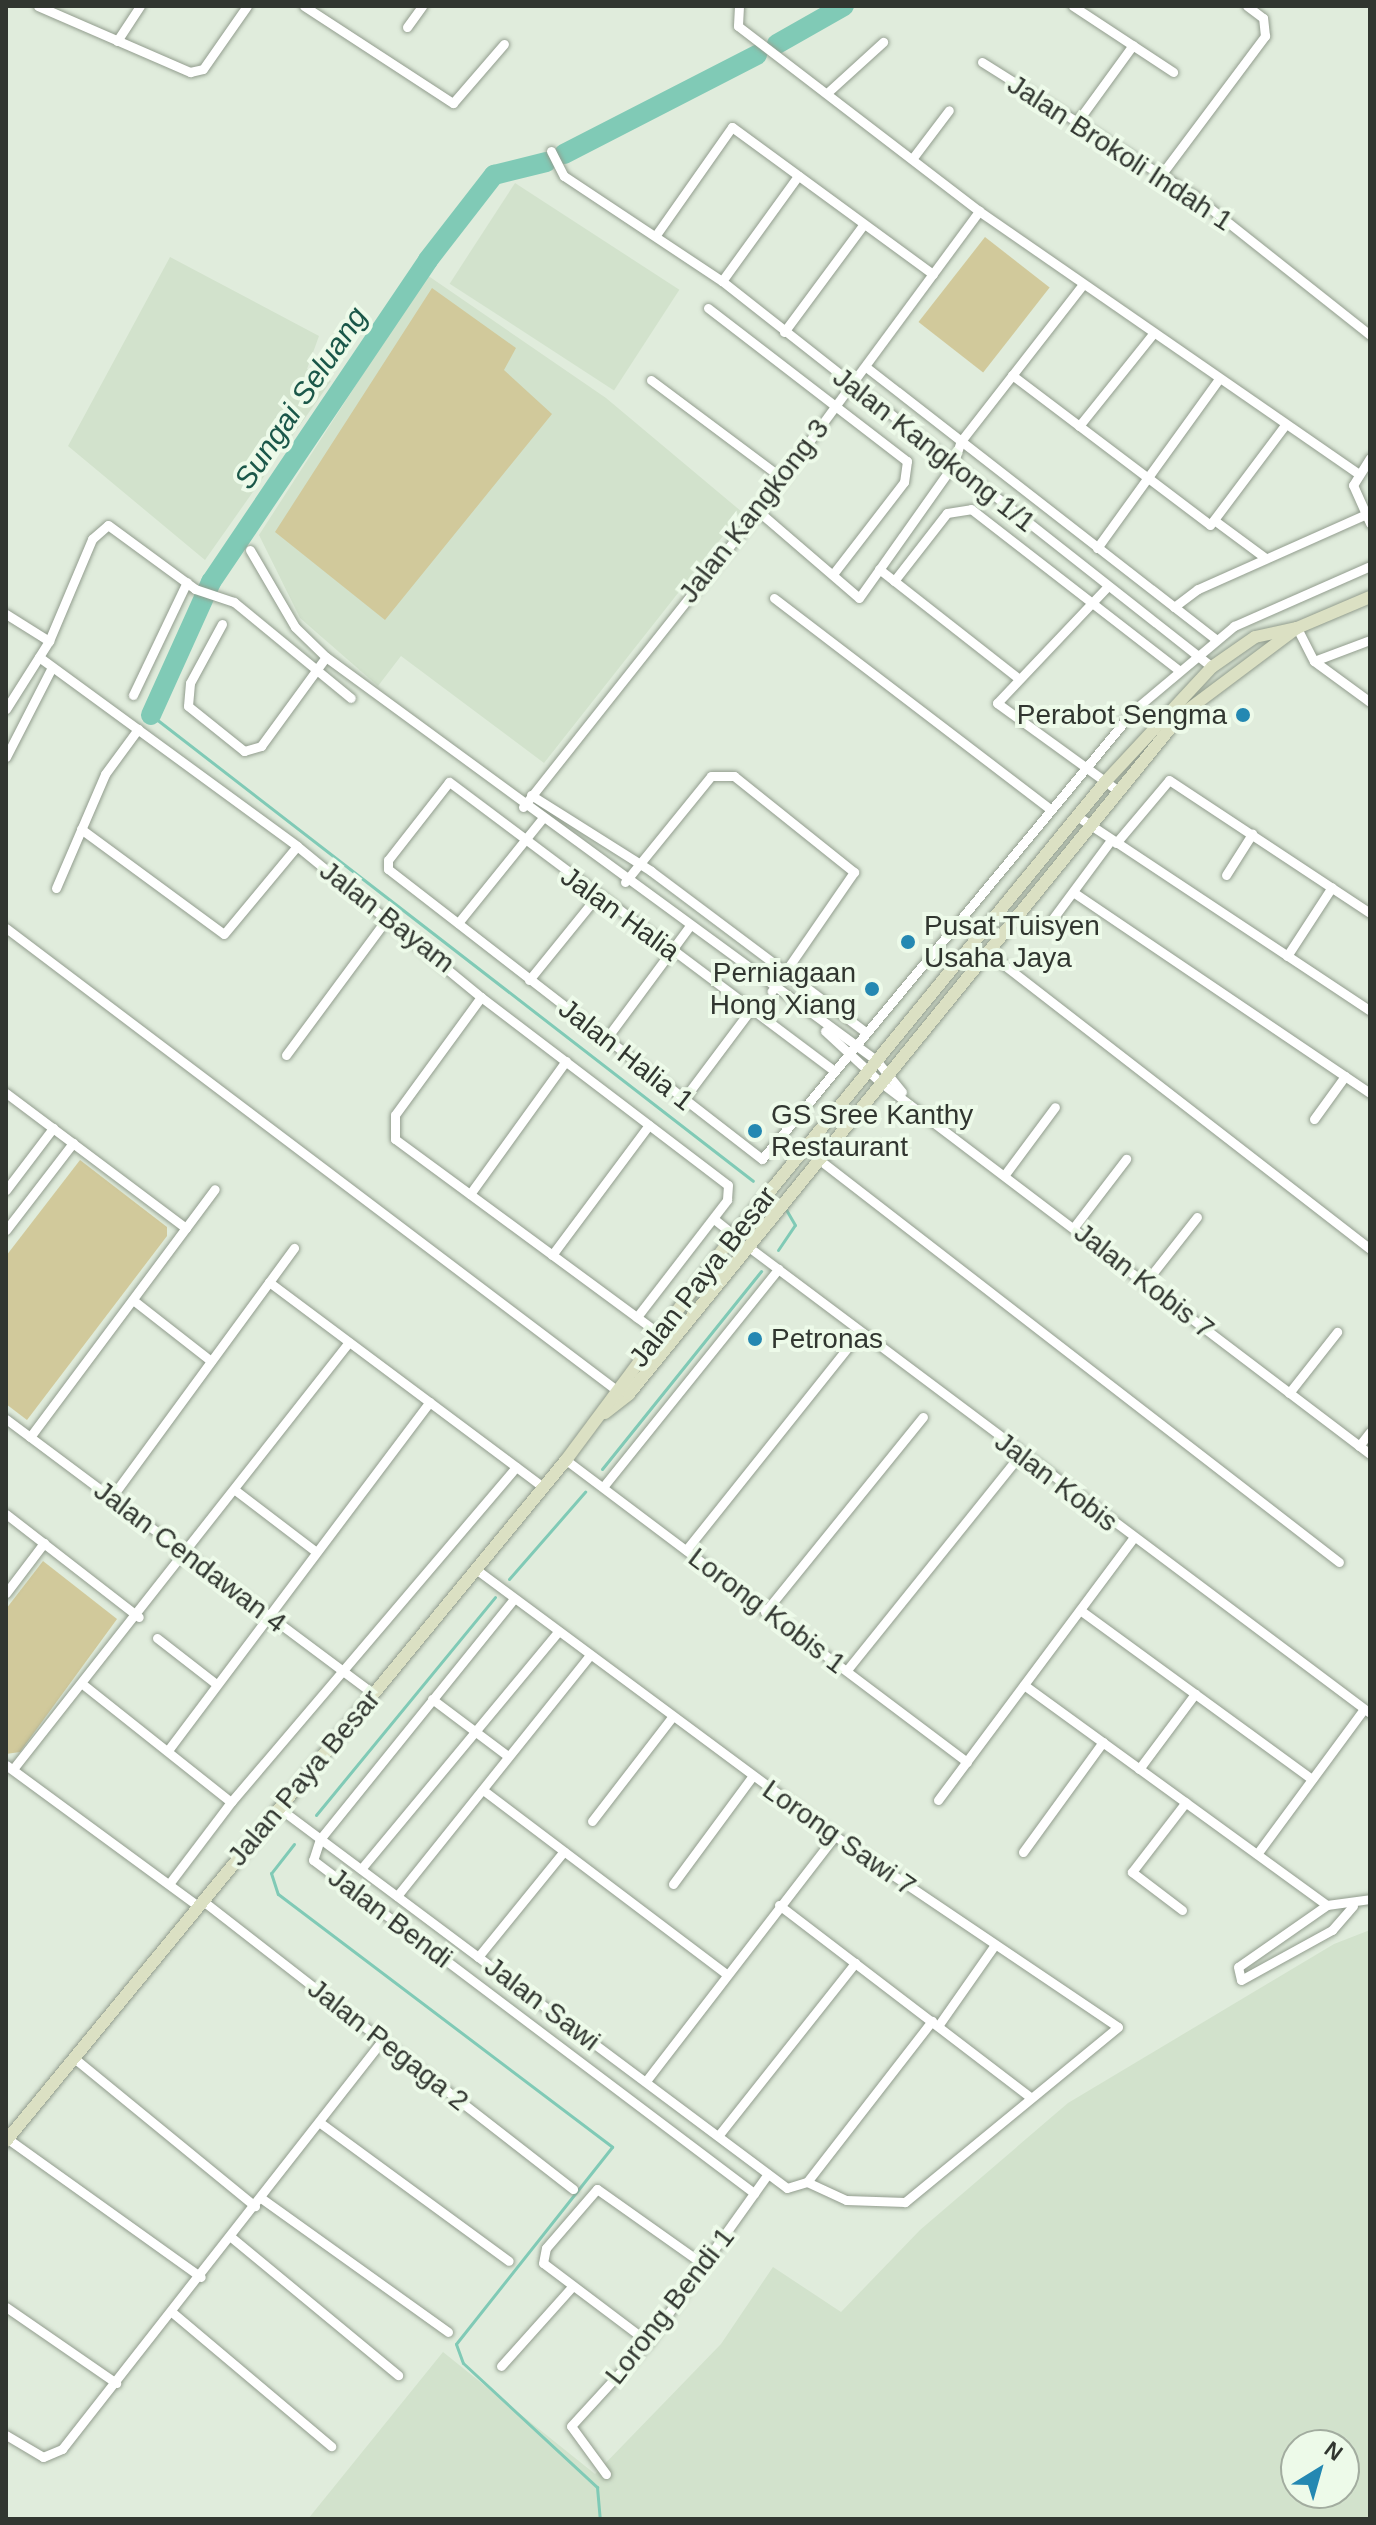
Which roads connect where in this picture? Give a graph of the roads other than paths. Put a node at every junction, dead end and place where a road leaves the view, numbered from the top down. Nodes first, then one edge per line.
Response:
1 (38, 6) edge
2 (140, 6) edge
3 (247, 6) edge
4 (304, 6) edge
5 (422, 6) edge
6 (739, 6) edge
7 (1073, 6) edge
8 (1247, 6) edge
9 (407, 27) dead end
10 (117, 41) junction
11 (883, 42) dead end
12 (504, 44) dead end
13 (1133, 45) junction
14 (982, 62) dead end
15 (1173, 72) dead end
16 (827, 93) junction
17 (949, 110) dead end
18 (1077, 122) junction
19 (551, 151) dead end
20 (912, 159) junction
21 (1161, 175) junction
22 (798, 176) junction
23 (979, 211) junction
24 (864, 224) junction
25 (656, 235) junction
26 (933, 274) junction
27 (722, 281) junction
28 (1081, 287) junction
29 (708, 308) dead end
30 (784, 332) junction
31 (1152, 335) junction
32 (1370, 335) edge
33 (866, 367) junction
34 (1012, 375) junction
35 (651, 380) dead end
36 (1218, 380) junction
37 (851, 386) junction
38 (836, 404) junction
39 (1285, 425) junction
40 (1079, 426) junction
41 (961, 441) junction
42 (1370, 458) edge
43 (953, 465) junction
44 (1358, 473) junction
45 (782, 478) junction
46 (1147, 479) junction
47 (758, 511) junction
48 (1367, 519) edge
49 (1212, 522) junction
50 (1097, 548) junction
51 (250, 550) dead end
52 (1264, 557) junction
53 (1370, 566) edge
54 (879, 569) junction
55 (834, 573) junction
56 (894, 581) junction
57 (191, 585) junction
58 (1108, 586) junction
59 (1370, 597) edge
60 (774, 598) dead end
61 (1091, 603) junction
62 (1174, 607) junction
63 (6, 614) edge
64 (222, 624) dead end
65 (1297, 628) junction
66 (1215, 639) junction
67 (1370, 640) edge
68 (49, 641) junction
69 (1194, 653) junction
70 (39, 657) junction
71 (326, 657) junction
72 (1314, 661) junction
73 (52, 667) junction
74 (1212, 667) junction
75 (1177, 669) junction
76 (317, 670) junction
77 (1018, 678) junction
78 (133, 695) dead end
79 (351, 698) dead end
80 (1370, 702) edge
81 (6, 709) edge
82 (138, 729) junction
83 (6, 757) edge
84 (1083, 767) junction
85 (1106, 781) junction
86 (1117, 790) junction
87 (531, 795) junction
88 (523, 807) junction
89 (1049, 808) junction
90 (1077, 816) junction
91 (541, 820) junction
92 (1089, 824) junction
93 (81, 829) junction
94 (1252, 834) junction
95 (1113, 842) junction
96 (523, 844) junction
97 (297, 846) junction
98 (387, 864) joint
99 (640, 865) junction
100 (1226, 875) dead end
101 (625, 882) junction
102 (1332, 887) junction
103 (56, 888) dead end
104 (1073, 892) junction
105 (597, 896) junction
106 (1370, 913) edge
107 (388, 917) junction
108 (1051, 921) dead end
109 (458, 923) junction
110 (6, 928) edge
111 (688, 928) junction
112 (672, 950) junction
113 (986, 951) junction
114 (1287, 956) junction
115 (785, 969) junction
116 (529, 980) junction
117 (772, 991) junction
118 (481, 997) junction
119 (751, 1009) junction
120 (1370, 1011) edge
121 (823, 1028) junction
122 (864, 1031) junction
123 (606, 1039) junction
124 (854, 1044) junction
125 (846, 1054) junction
126 (286, 1055) dead end
127 (566, 1061) junction
128 (871, 1066) junction
129 (833, 1070) junction
130 (884, 1076) junction
131 (1345, 1076) junction
132 (6, 1093) edge
133 (1370, 1093) edge
134 (683, 1100) junction
135 (1055, 1107) dead end
136 (1314, 1119) dead end
137 (649, 1125) junction
138 (53, 1128) junction
139 (73, 1143) junction
140 (817, 1158) junction
141 (1126, 1159) dead end
142 (1006, 1173) junction
143 (215, 1189) dead end
144 (6, 1190) edge
145 (470, 1194) junction
146 (1197, 1217) dead end
147 (10, 1219) edge
148 (714, 1219) junction
149 (1074, 1227) junction
150 (186, 1228) junction
151 (6, 1230) edge
152 (734, 1235) junction
153 (746, 1245) junction
154 (294, 1248) dead end
155 (1370, 1249) edge
156 (552, 1255) junction
157 (778, 1269) junction
158 (269, 1282) junction
159 (1145, 1283) junction
160 (133, 1300) junction
161 (637, 1317) junction
162 (860, 1332) junction
163 (1337, 1332) dead end
164 (658, 1333) junction
165 (349, 1342) junction
166 (671, 1343) junction
167 (211, 1361) junction
168 (615, 1389) junction
169 (1289, 1393) junction
170 (430, 1402) junction
171 (602, 1415) junction
172 (923, 1417) dead end
173 (6, 1419) edge
174 (1370, 1432) edge
175 (30, 1437) junction
176 (1359, 1446) junction
177 (1370, 1454) edge
178 (1020, 1455) junction
179 (566, 1460) junction
180 (516, 1467) junction
181 (543, 1487) junction
182 (603, 1487) junction
183 (235, 1490) junction
184 (111, 1498) junction
185 (6, 1514) edge
186 (1132, 1540) junction
187 (44, 1543) junction
188 (686, 1550) junction
189 (315, 1551) junction
190 (186, 1554) junction
191 (1339, 1562) dead end
192 (477, 1570) junction
193 (6, 1593) edge
194 (513, 1600) junction
195 (1080, 1610) junction
196 (765, 1612) junction
197 (266, 1615) junction
198 (139, 1617) junction
199 (557, 1633) junction
200 (157, 1638) dead end
201 (589, 1656) junction
202 (847, 1670) junction
203 (344, 1672) junction
204 (216, 1684) junction
205 (1024, 1685) junction
206 (85, 1686) junction
207 (374, 1694) junction
208 (1195, 1694) junction
209 (432, 1699) junction
210 (1367, 1711) edge
211 (672, 1717) junction
212 (475, 1731) junction
213 (1103, 1742) junction
214 (169, 1749) junction
215 (508, 1756) junction
216 (967, 1762) junction
217 (10, 1767) edge
218 (1139, 1769) junction
219 (752, 1777) junction
220 (1312, 1779) junction
221 (483, 1790) junction
222 (938, 1800) dead end
223 (231, 1802) junction
224 (1186, 1802) junction
225 (279, 1808) junction
226 (592, 1821) dead end
227 (835, 1836) junction
228 (320, 1839) junction
229 (564, 1851) junction
230 (1023, 1852) dead end
231 (1257, 1854) junction
232 (361, 1869) junction
233 (169, 1884) junction
234 (673, 1884) dead end
235 (397, 1896) junction
236 (1370, 1899) edge
237 (201, 1904) junction
238 (779, 1905) junction
239 (1327, 1905) junction
240 (1353, 1906) junction
241 (1182, 1910) dead end
242 (994, 1946) junction
243 (478, 1957) junction
244 (855, 1963) junction
245 (725, 1973) junction
246 (935, 2024) junction
247 (381, 2042) junction
248 (74, 2058) junction
249 (646, 2081) junction
250 (1029, 2096) junction
251 (319, 2122) junction
252 (718, 2136) junction
253 (7, 2140) edge
254 (768, 2174) junction
255 (807, 2182) junction
256 (573, 2189) dead end
257 (754, 2193) junction
258 (258, 2202) junction
259 (231, 2237) junction
260 (509, 2261) dead end
261 (703, 2264) junction
262 (201, 2277) junction
263 (572, 2287) junction
264 (6, 2307) edge
265 (173, 2313) junction
266 (448, 2332) dead end
267 (648, 2342) junction
268 (501, 2366) dead end
269 (398, 2375) dead end
270 (116, 2383) junction
271 (6, 2435) edge
272 (331, 2446) dead end
273 (606, 2474) dead end

1 - 10 street
2 - 10 street
3 - 10 street
4 - 12 street
5 - 9 street
6 - 16 street
7 - 13 street
8 - 21 street
11 - 16 street
13 - 15 street
13 - 18 street
14 - 18 street, Jalan Brokoli Indah 1
16 - 20 street
17 - 20 street
18 - 21 street, Jalan Brokoli Indah 1
19 - 25 street, Jalan Kangkong 1/1
20 - 23 street
21 - 32 street, Jalan Brokoli Indah 1
22 - 24 street
22 - 25 street
22 - 27 street
23 - 26 street, Jalan Kangkong 3
23 - 28 street
24 - 26 street
24 - 30 street
25 - 27 street, Jalan Kangkong 1/1
26 - 33 street, Jalan Kangkong 3
27 - 30 street, Jalan Kangkong 1/1
28 - 31 street
28 - 34 street
29 - 38 street
30 - 37 street, Jalan Kangkong 1/1
31 - 36 street
31 - 40 street
33 - 37 street, Jalan Kangkong 3
33 - 41 street
34 - 40 street
34 - 41 street
35 - 45 street
36 - 39 street
36 - 46 street
37 - 38 street, Jalan Kangkong 3
37 - 43 street, Jalan Kangkong 1/1
38 - 45 street, Jalan Kangkong 3
38 - 55 street
39 - 44 street
39 - 49 street
40 - 46 street
41 - 43 street
41 - 50 street
42 - 44 street
43 - 54 street
43 - 58 street, Jalan Kangkong 1/1
44 - 48 street
45 - 47 street, Jalan Kangkong 3
46 - 49 street
46 - 50 street
47 - 55 street
47 - 87 street, Jalan Kangkong 3
48 - 52 street
49 - 52 street
50 - 62 street
51 - 71 street
52 - 62 street
53 - 66 street, Jalan Halia 1
54 - 55 street
54 - 56 street
56 - 61 street
56 - 77 street
57 - 68 street
57 - 76 street
57 - 78 street
58 - 61 street
58 - 69 street, Jalan Kangkong 1/1
59 - 65 street, Jalan Paya Besar
60 - 89 street
61 - 75 street
61 - 77 street
62 - 66 street
63 - 68 street
64 - 76 street
65 - 72 street
65 - 74 street, Jalan Paya Besar
65 - 86 street, Jalan Paya Besar
66 - 69 street, Jalan Halia 1
67 - 72 street
68 - 70 street
69 - 74 street, Jalan Kangkong 1/1
69 - 75 street, Jalan Halia 1
70 - 73 street, Jalan Bayam
70 - 81 street
71 - 76 street
71 - 88 street
72 - 80 street
73 - 82 street, Jalan Bayam
73 - 83 street
74 - 85 street, Jalan Paya Besar
75 - 84 street, Jalan Halia 1
76 - 79 street
77 - 84 street
82 - 93 street
82 - 97 street, Jalan Bayam
84 - 85 street
84 - 89 street, Jalan Halia 1
85 - 86 street
85 - 90 street, Jalan Paya Besar
86 - 92 street, Jalan Paya Besar
87 - 88 street, Jalan Kangkong 3
87 - 99 street
88 - 91 street
89 - 122 street, Jalan Halia 1
90 - 92 street
90 - 128 street, Jalan Paya Besar
91 - 96 street
91 - 101 street
92 - 95 street
92 - 113 street, Jalan Paya Besar
93 - 97 street
93 - 103 street
94 - 95 street
94 - 100 street
94 - 102 street
95 - 104 street
95 - 114 street
96 - 98 street, Jalan Halia
96 - 105 street, Jalan Halia
96 - 109 street
97 - 107 street, Jalan Bayam
98 - 109 street, Jalan Halia 1
99 - 101 street
99 - 115 street
99 - 115 street
101 - 111 street
102 - 106 street
102 - 114 street
104 - 108 street
104 - 131 street
105 - 112 street, Jalan Halia
105 - 116 street
107 - 118 street, Jalan Bayam
107 - 126 street
109 - 116 street, Jalan Halia 1
110 - 168 street
111 - 112 street
111 - 117 street
112 - 119 street, Jalan Halia
112 - 123 street
113 - 130 street, Jalan Paya Besar
113 - 155 street
114 - 120 street
115 - 117 street
115 - 122 street
116 - 123 street, Jalan Halia 1
117 - 121 street
118 - 127 street, Jalan Bayam
118 - 145 street
119 - 129 street, Jalan Halia
119 - 134 street
121 - 124 street
121 - 125 street
122 - 124 street, Jalan Halia 1
123 - 134 street, Jalan Halia 1
124 - 125 street, Jalan Halia 1
124 - 128 street
125 - 128 street
125 - 129 street, Jalan Halia 1
127 - 137 street, Jalan Bayam
127 - 145 street
128 - 130 street
128 - 152 street, Jalan Paya Besar
129 - 134 street, Jalan Halia 1
130 - 140 street, Jalan Paya Besar
130 - 142 street, Jalan Kobis 7
131 - 133 street
131 - 136 street
132 - 138 street
135 - 142 street
137 - 148 street, Jalan Bayam
137 - 156 street
138 - 139 street
138 - 144 street
139 - 147 street
139 - 150 street
140 - 153 street, Jalan Paya Besar
140 - 191 street
141 - 149 street
142 - 149 street, Jalan Kobis 7
143 - 150 street
145 - 156 street
146 - 159 street
147 - 151 street
148 - 152 street
148 - 161 street
149 - 159 street, Jalan Kobis 7
150 - 160 street
152 - 164 street, Jalan Paya Besar
153 - 157 street, Jalan Kobis
153 - 166 street, Jalan Paya Besar
154 - 158 street
156 - 161 street
157 - 162 street, Jalan Kobis
157 - 182 street
158 - 165 street
158 - 167 street
159 - 169 street, Jalan Kobis 7
160 - 167 street
160 - 175 street
161 - 164 street
162 - 178 street, Jalan Kobis
162 - 188 street
163 - 169 street
164 - 166 street
164 - 168 street, Jalan Paya Besar
165 - 170 street
165 - 183 street
166 - 171 street, Jalan Paya Besar
167 - 184 street
168 - 171 street, Jalan Paya Besar
169 - 176 street, Jalan Kobis 7
170 - 180 street
170 - 189 street
171 - 179 street, Jalan Paya Besar
172 - 196 street
173 - 175 street, Jalan Cendawan 4
174 - 176 street
175 - 184 street, Jalan Cendawan 4
176 - 177 street, Jalan Kobis 7
178 - 186 street, Jalan Kobis
178 - 202 street
179 - 181 street, Jalan Paya Besar
179 - 182 street, Lorong Kobis 1
180 - 181 street
180 - 203 street
181 - 192 street, Jalan Paya Besar
182 - 188 street, Lorong Kobis 1
183 - 189 street
183 - 190 street
184 - 190 street, Jalan Cendawan 4
185 - 187 street
186 - 195 street
186 - 210 street, Jalan Kobis
187 - 193 street
187 - 198 street
188 - 196 street, Lorong Kobis 1
189 - 197 street
190 - 197 street, Jalan Cendawan 4
190 - 198 street
192 - 194 street, Lorong Sawi 7
192 - 207 street, Jalan Paya Besar
194 - 199 street, Lorong Sawi 7
194 - 209 street
195 - 205 street
195 - 208 street
196 - 202 street, Lorong Kobis 1
197 - 203 street, Jalan Cendawan 4
197 - 204 street
198 - 206 street
199 - 201 street, Lorong Sawi 7
199 - 212 street
200 - 204 street
201 - 211 street, Lorong Sawi 7
201 - 215 street
202 - 216 street, Lorong Kobis 1
203 - 207 street, Jalan Cendawan 4
203 - 223 street
204 - 214 street
205 - 213 street
205 - 216 street
206 - 214 street
206 - 217 street
207 - 225 street, Jalan Paya Besar
208 - 218 street
208 - 220 street
209 - 212 street
209 - 228 street
210 - 220 street
211 - 219 street, Lorong Sawi 7
211 - 226 street
212 - 215 street
212 - 232 street
213 - 218 street
213 - 230 street
214 - 223 street
215 - 221 street
216 - 222 street
217 - 233 street, Jalan Pegaga 2
218 - 224 street
219 - 227 street, Lorong Sawi 7
219 - 234 street
220 - 231 street
221 - 229 street
221 - 235 street
223 - 233 street
224 - 231 street
224 - 241 street
225 - 228 street, Jalan Sawi
225 - 237 street, Jalan Paya Besar
227 - 238 street
227 - 242 street, Lorong Sawi 7
228 - 232 street, Jalan Sawi
228 - 257 street, Jalan Bendi
229 - 243 street
229 - 245 street
231 - 239 street
232 - 235 street, Jalan Sawi
233 - 237 street, Jalan Pegaga 2
235 - 243 street, Jalan Sawi
236 - 240 street
237 - 247 street, Jalan Pegaga 2
237 - 248 street, Jalan Paya Besar
238 - 244 street
238 - 245 street
239 - 240 street
239 - 240 street
242 - 246 street
242 - 250 street, Lorong Sawi 7
243 - 249 street, Jalan Sawi
244 - 246 street
244 - 252 street
245 - 249 street
246 - 250 street
246 - 255 street
247 - 251 street
247 - 256 street, Jalan Pegaga 2
248 - 253 street, Jalan Paya Besar
248 - 258 street
249 - 252 street, Jalan Sawi
250 - 255 street
251 - 258 street
251 - 260 street
252 - 254 street, Jalan Sawi
253 - 262 street
254 - 255 street, Jalan Sawi
254 - 257 street, Lorong Bendi 1
257 - 261 street, Lorong Bendi 1
258 - 259 street
258 - 266 street
259 - 262 street
259 - 269 street
261 - 263 street
261 - 267 street, Lorong Bendi 1
262 - 265 street
263 - 267 street
263 - 268 street
264 - 270 street
265 - 270 street
265 - 272 street
267 - 273 street, Lorong Bendi 1
270 - 271 street

